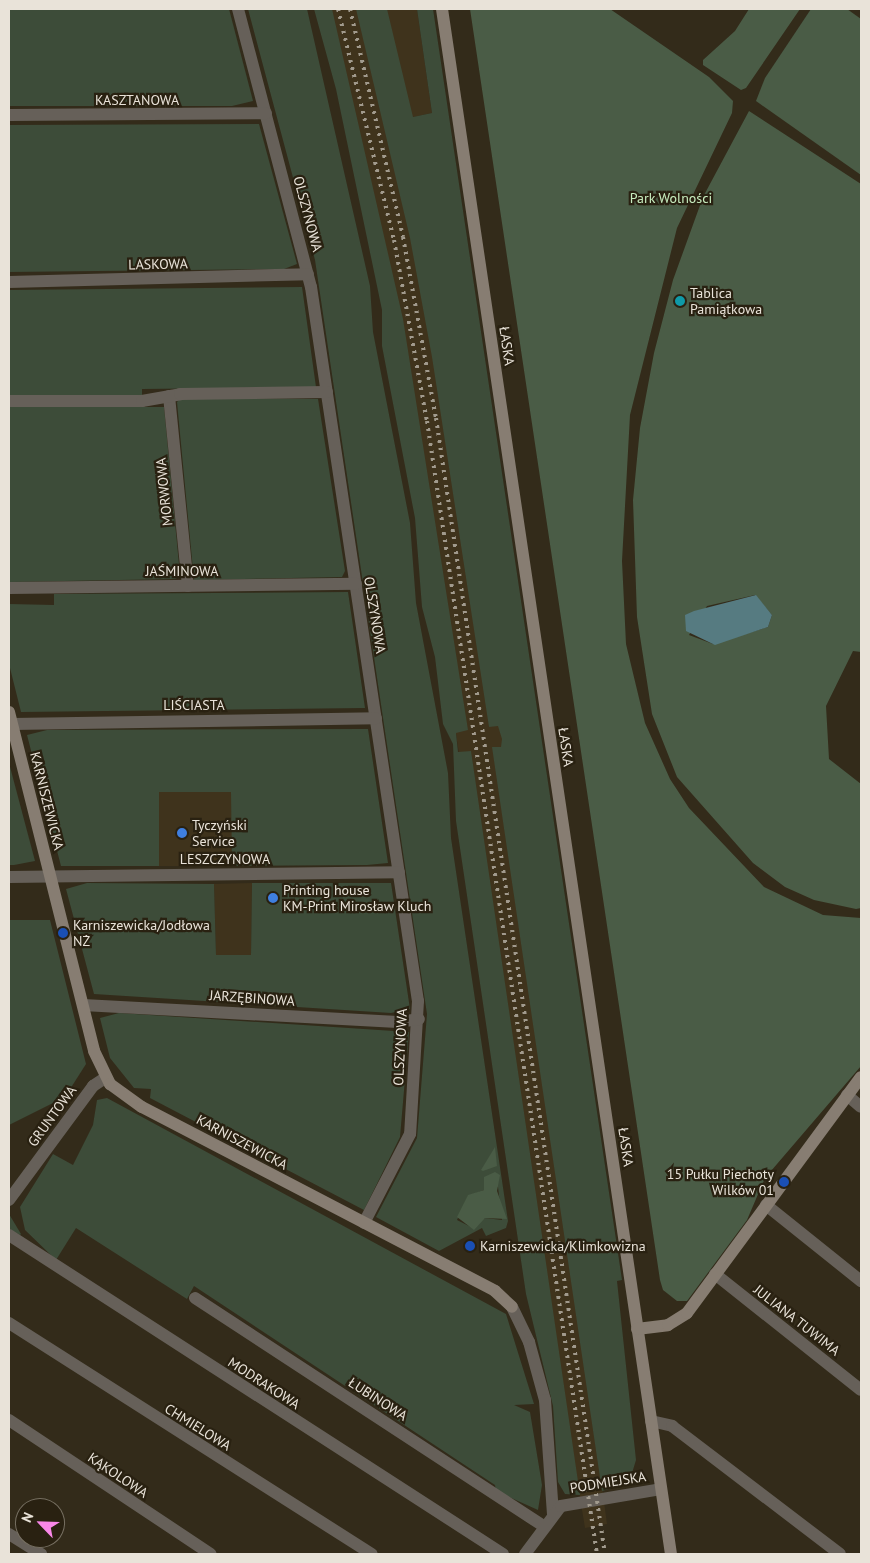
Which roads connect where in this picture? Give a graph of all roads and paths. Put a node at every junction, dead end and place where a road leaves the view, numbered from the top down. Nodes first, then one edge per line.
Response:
1 (238, 9) edge
2 (442, 9) edge
3 (266, 113) junction
4 (9, 115) edge
5 (308, 274) junction
6 (9, 282) edge
7 (327, 392) junction
8 (169, 396) junction
9 (9, 401) edge
10 (356, 584) junction
11 (188, 586) junction
12 (9, 588) edge
13 (10, 718) edge
14 (376, 718) junction
15 (399, 872) junction
16 (9, 877) edge
17 (50, 877) junction
18 (83, 1005) junction
19 (419, 1019) junction
20 (861, 1077) edge
21 (106, 1078) junction
22 (847, 1095) junction
23 (861, 1107) edge
24 (9, 1200) edge
25 (766, 1205) junction
26 (364, 1223) junction
27 (9, 1235) edge
28 (715, 1274) junction
29 (861, 1281) edge
30 (195, 1298) dead end
31 (512, 1307) joint
32 (9, 1323) edge
33 (637, 1329) junction
34 (861, 1390) edge
35 (9, 1420) edge
36 (651, 1421) junction
37 (661, 1489) junction
38 (553, 1514) junction
39 (544, 1526) junction
40 (9, 1534) edge
41 (41, 1554) edge
42 (211, 1554) edge
43 (372, 1554) edge
44 (503, 1554) edge
45 (525, 1554) edge
46 (671, 1554) edge
47 (840, 1554) edge

1 - 3 street, OLSZYNOWA
2 - 33 main road, ŁASKA
3 - 4 street, KASZTANOWA
3 - 5 street, OLSZYNOWA
5 - 6 street, LASKOWA
5 - 7 street, OLSZYNOWA
7 - 8 street
7 - 10 street, OLSZYNOWA
8 - 9 street
8 - 11 street, MORWOWA
10 - 11 street, JAŚMINOWA
10 - 14 street, OLSZYNOWA
11 - 12 street, JAŚMINOWA
13 - 14 street, LIŚCIASTA
13 - 17 main road, KARNISZEWICKA
14 - 15 street, OLSZYNOWA
15 - 17 street, LESZCZYNOWA
15 - 19 street, OLSZYNOWA
16 - 17 street, LESZCZYNOWA
17 - 18 main road, KARNISZEWICKA
18 - 19 street, JARZĘBINOWA
18 - 21 main road, KARNISZEWICKA
19 - 26 street, OLSZYNOWA
20 - 22 main road
21 - 24 street, GRUNTOWA
21 - 26 main road, KARNISZEWICKA
22 - 23 street
22 - 25 main road
25 - 28 main road
25 - 29 street
26 - 31 main road, KARNISZEWICKA
27 - 44 street, MODRAKOWA
28 - 33 main road
28 - 34 street, JULIANA TUWIMA
30 - 39 street, ŁUBINOWA
31 - 38 street, KARNISZEWICKA
32 - 43 street, CHMIELOWA
33 - 36 main road, ŁASKA
35 - 42 street, KĄKOLOWA
36 - 37 main road, ŁASKA
36 - 47 street
37 - 38 street, PODMIEJSKA
37 - 46 main road, ŁASKA
38 - 39 street, PODMIEJSKA
39 - 45 street, PODMIEJSKA
40 - 41 street

